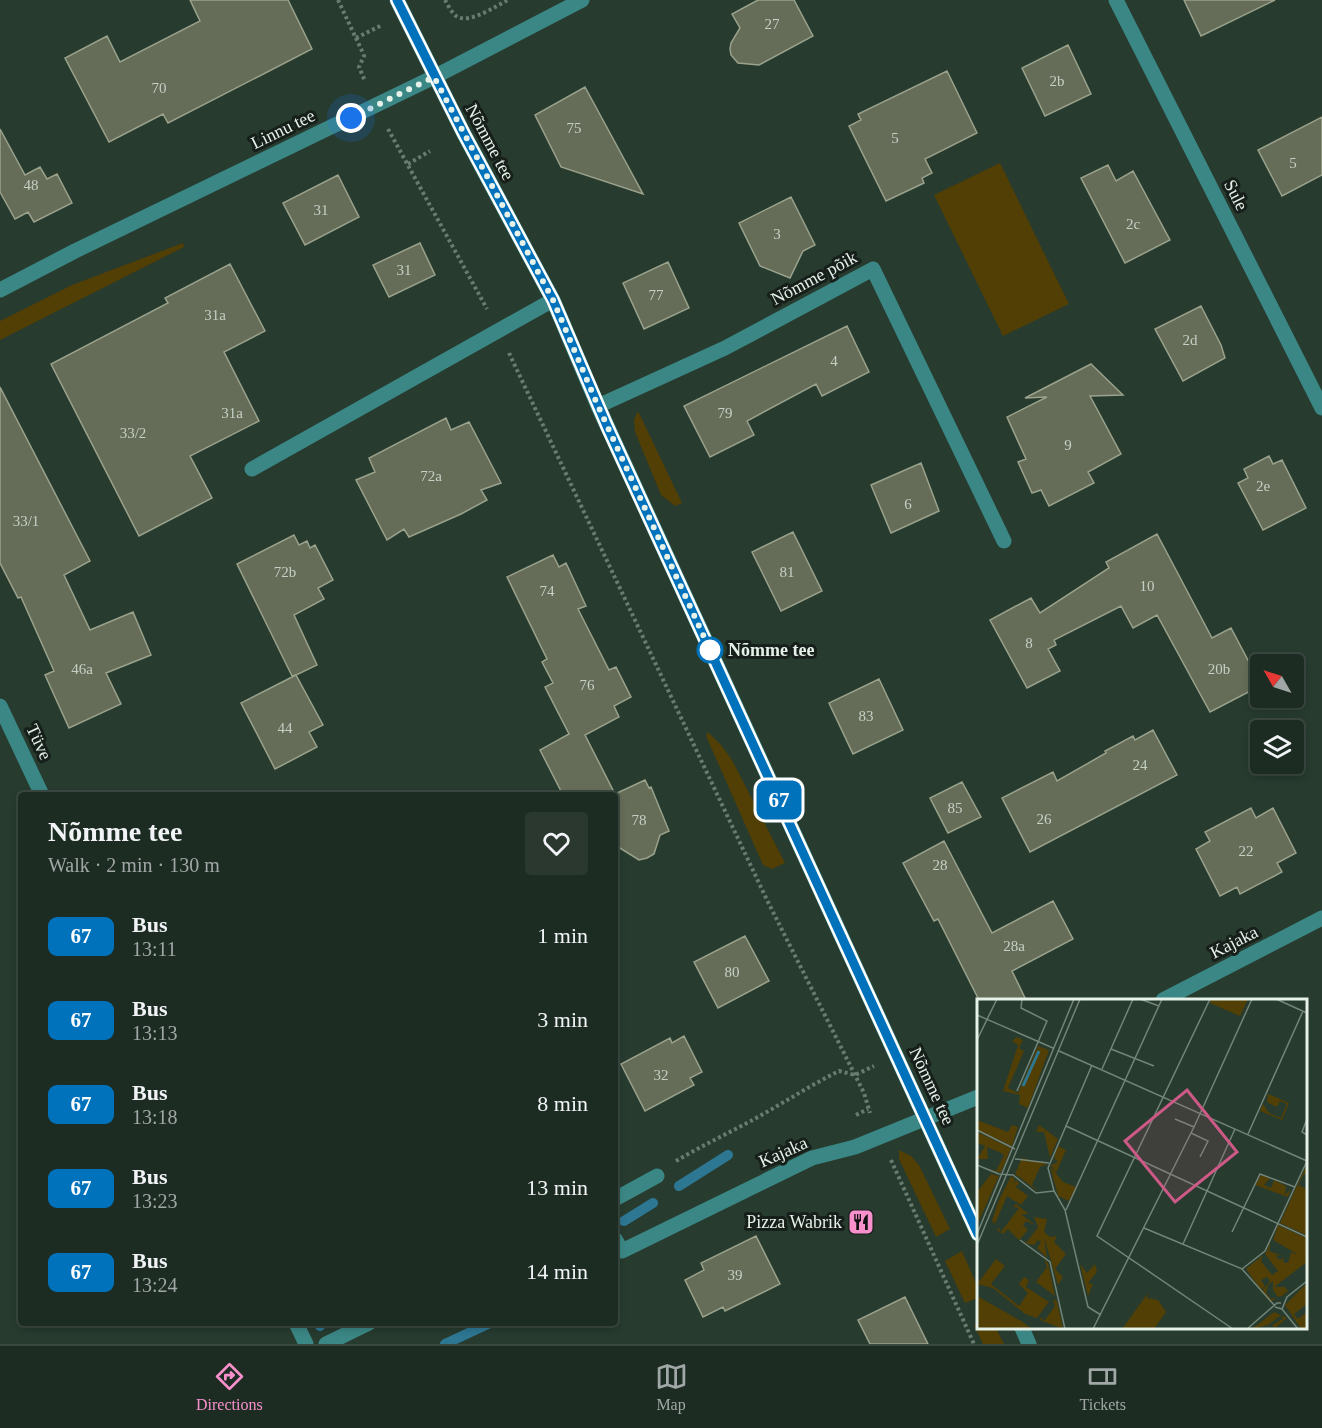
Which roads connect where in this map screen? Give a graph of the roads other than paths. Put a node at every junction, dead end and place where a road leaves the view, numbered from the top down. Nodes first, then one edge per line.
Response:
1 (397, 0) edge
2 (582, 0) edge
3 (1116, 0) edge
4 (434, 77) junction
5 (0, 290) edge
6 (553, 300) junction
7 (598, 406) junction
8 (1322, 408) edge
9 (252, 469) dead end
10 (1004, 541) dead end
11 (0, 706) edge
12 (41, 792) edge
13 (1322, 918) edge
14 (1165, 999) edge
15 (977, 1097) edge
16 (925, 1118) junction
17 (657, 1176) road end
18 (618, 1197) edge
19 (977, 1232) edge
20 (618, 1244) edge
21 (297, 1326) edge
22 (363, 1326) edge
23 (1022, 1329) edge
24 (306, 1344) edge
25 (326, 1344) edge
26 (1029, 1344) edge

1 - 4 street, Nõmme tee
2 - 4 street, Linnu tee
3 - 8 street, Sule
4 - 5 street, Linnu tee
4 - 6 street, Nõmme tee
6 - 7 street, Nõmme tee
6 - 9 street
7 - 10 street, Nõmme põik
7 - 16 street, Nõmme tee
11 - 12 street, Tüve
13 - 14 street, Kajaka
15 - 16 street, Kajaka
16 - 19 street, Nõmme tee
16 - 20 street, Kajaka
17 - 18 street
21 - 24 street
22 - 25 street
23 - 26 street

